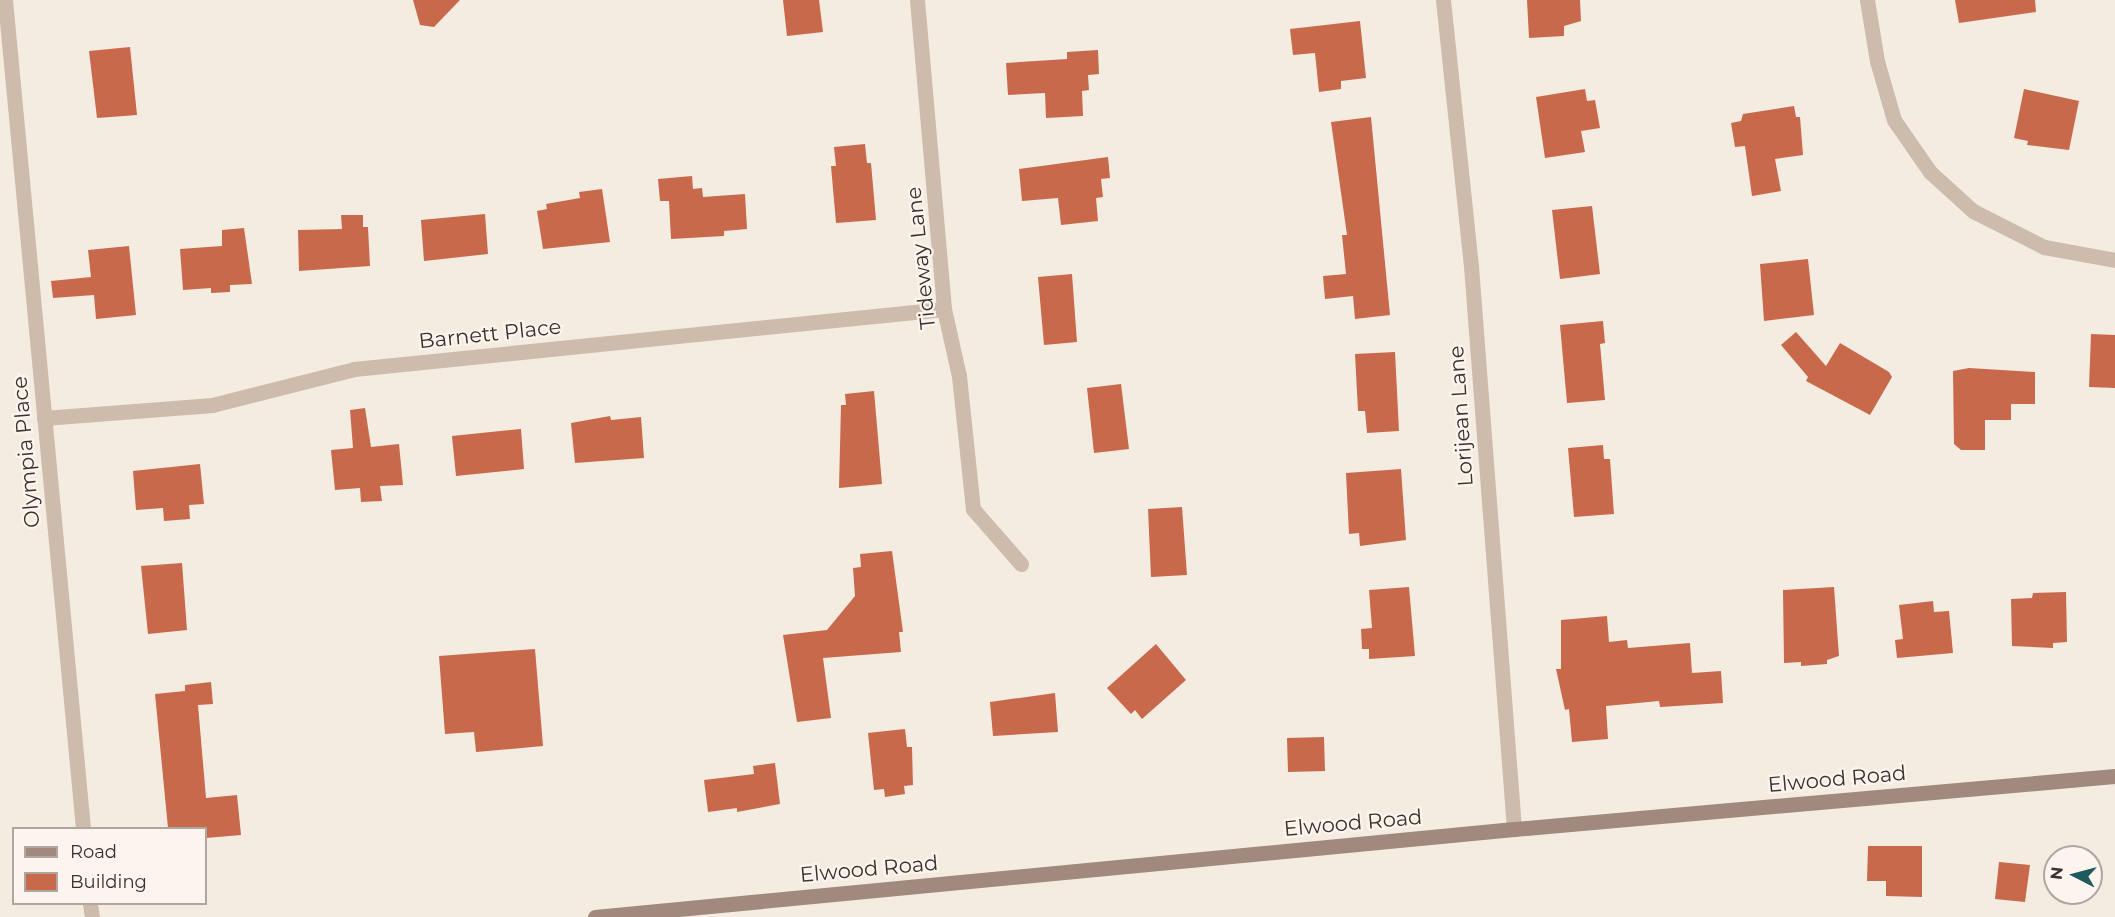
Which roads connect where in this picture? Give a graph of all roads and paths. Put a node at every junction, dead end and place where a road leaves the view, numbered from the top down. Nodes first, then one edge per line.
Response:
1 (5, 0) edge
2 (917, 0) edge
3 (1443, 0) edge
4 (1867, 0) edge
5 (2115, 260) edge
6 (944, 309) junction
7 (44, 418) junction
8 (1021, 564) dead end
9 (2115, 776) edge
10 (83, 827) edge
11 (1514, 829) junction
12 (595, 917) edge

1 - 7 street, Olympia Place
2 - 6 street, Tideway Lane
3 - 11 street, Lorijean Lane
4 - 5 street
6 - 7 street, Barnett Place
6 - 8 street, Tideway Lane
7 - 10 street, Olympia Place
9 - 11 main road, Elwood Road
11 - 12 main road, Elwood Road

